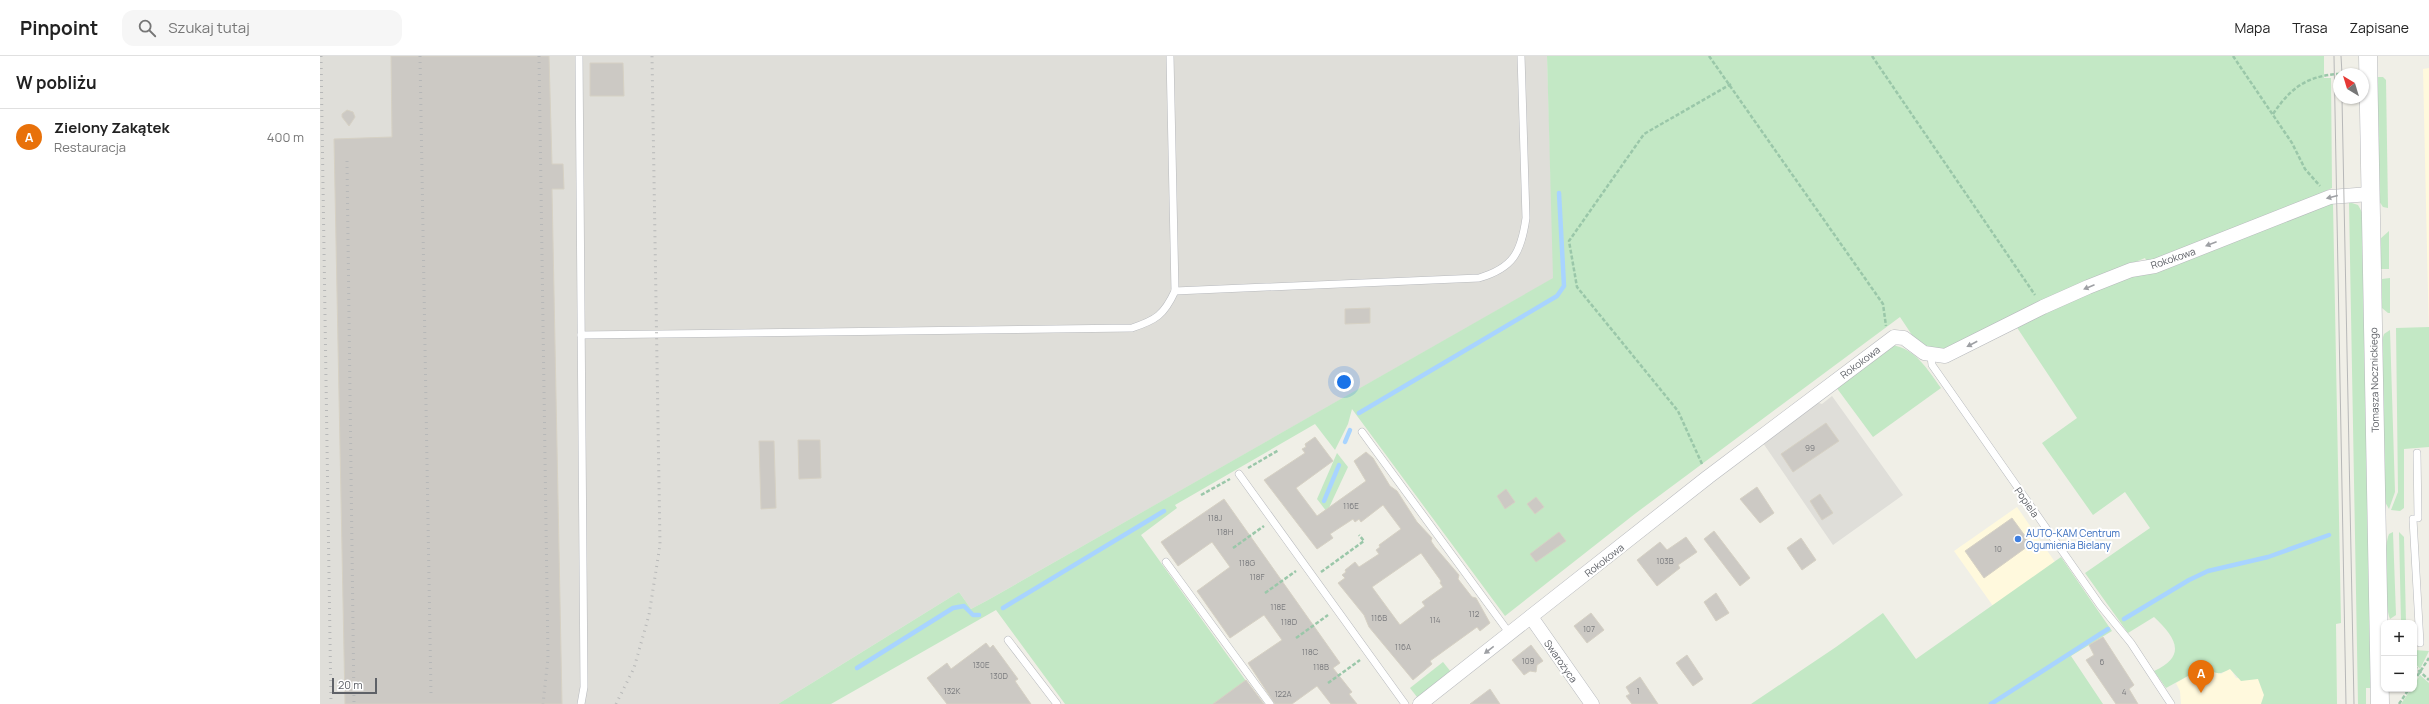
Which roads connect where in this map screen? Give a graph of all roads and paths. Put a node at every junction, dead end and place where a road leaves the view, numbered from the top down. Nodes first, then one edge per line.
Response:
1 (579, 56) edge
2 (1170, 56) edge
3 (1521, 56) edge
4 (1709, 56) edge
5 (1872, 56) edge
6 (2233, 56) edge
7 (2368, 56) edge
8 (2328, 74) dead end
9 (1731, 84) junction
10 (2273, 114) junction
11 (2370, 194) junction
12 (2330, 197) junction
13 (1175, 291) junction
14 (2043, 307) junction
15 (581, 335) junction
16 (1888, 341) junction
17 (1931, 356) junction
18 (1362, 432) dead end
19 (2417, 453) dead end
20 (1239, 474) dead end
21 (1708, 477) junction
22 (1273, 520) junction
23 (1360, 535) dead end
24 (1233, 548) dead end
25 (1166, 562) dead end
26 (1305, 565) junction
27 (1314, 577) junction
28 (1266, 593) dead end
29 (1337, 609) junction
30 (1531, 617) junction
31 (1510, 634) junction
32 (1296, 638) dead end
33 (1008, 640) dead end
34 (2420, 643) dead end
35 (1369, 654) junction
36 (2429, 658) edge
37 (2417, 669) edge
38 (2420, 672) junction
39 (2417, 677) edge
40 (2429, 680) edge
41 (1328, 683) dead end
42 (2407, 692) edge
43 (581, 704) edge
44 (1057, 704) edge
45 (1270, 704) edge
46 (1405, 704) edge
47 (1420, 704) edge
48 (1592, 704) edge
49 (2171, 704) edge
50 (2380, 704) edge
51 (2399, 704) edge

1 - 15 lane
2 - 13 lane
3 - 13 lane
4 - 9 path
5 - 14 path
6 - 10 path
7 - 11 street, Tomasza Nocznickiego
8 - 10 path
9 - 16 path
9 - 21 path
10 - 12 path
11 -> 12 street, Rokokowa
11 - 50 street, Tomasza Nocznickiego
12 -> 14 street, Rokokowa
13 - 15 lane
14 -> 17 street, Rokokowa
15 - 43 lane
16 - 17 street, Rokokowa
16 - 21 street, Rokokowa
17 - 49 lane, Popiela
18 - 31 lane
19 - 34 lane
20 - 22 lane
21 - 30 street, Rokokowa
22 - 24 path
22 - 26 lane
23 - 27 path
25 - 45 lane
26 - 27 lane
26 - 28 path
27 - 29 lane
29 - 32 path
29 - 35 lane
30 - 31 street, Rokokowa
30 - 48 street, Swarożyca
31 -> 47 street, Rokokowa
33 - 44 lane
35 - 41 path
35 - 46 lane
36 - 38 path
37 - 38 path
38 - 39 path
38 - 40 path
42 - 51 path

